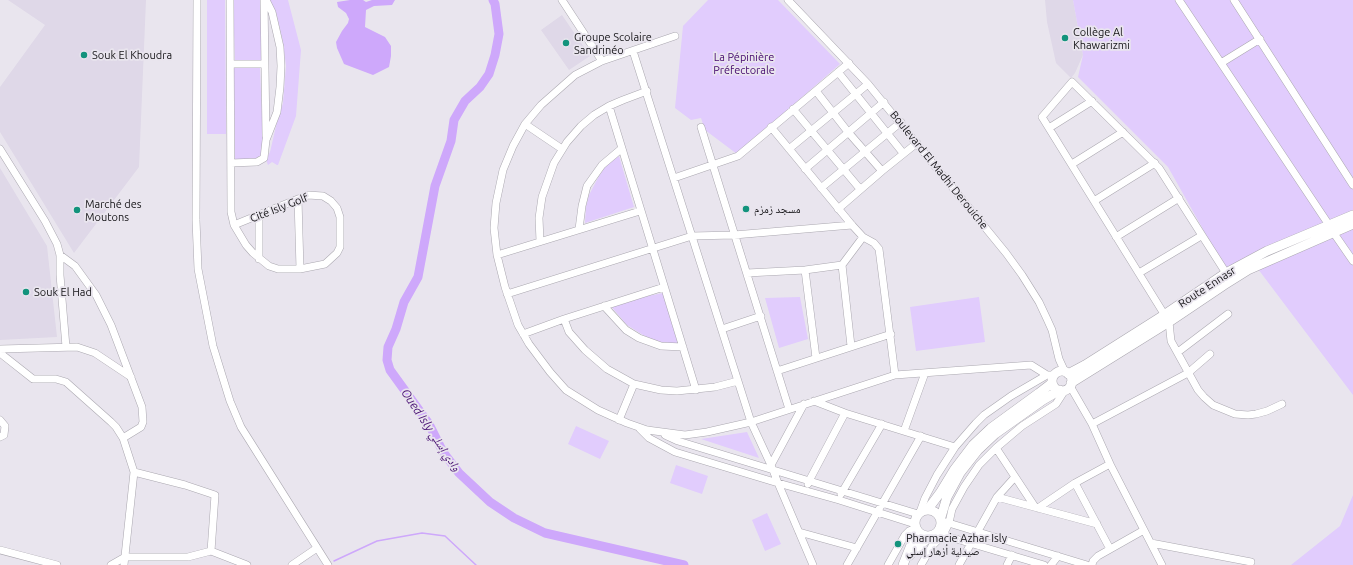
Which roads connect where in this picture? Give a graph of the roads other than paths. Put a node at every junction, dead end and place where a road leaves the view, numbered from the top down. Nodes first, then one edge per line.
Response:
1 (197, 0) edge
2 (230, 0) edge
3 (265, 0) edge
4 (562, 0) edge
5 (788, 0) edge
6 (1179, 0) edge
7 (1234, 0) edge
8 (675, 36) dead end
9 (1260, 39) junction
10 (633, 51) junction
11 (602, 61) junction
12 (849, 63) junction
13 (1221, 63) junction
14 (231, 64) junction
15 (264, 64) junction
16 (838, 72) junction
17 (868, 84) junction
18 (647, 91) junction
19 (816, 91) junction
20 (855, 95) junction
21 (1092, 101) junction
22 (884, 102) junction
23 (609, 106) junction
24 (793, 108) junction
25 (833, 113) junction
26 (871, 114) junction
27 (901, 122) junction
28 (526, 124) junction
29 (701, 127) dead end
30 (771, 127) junction
31 (1049, 128) junction
32 (812, 131) junction
33 (848, 132) junction
34 (1123, 132) junction
35 (888, 133) junction
36 (266, 140) junction
37 (917, 143) junction
38 (0, 149) edge
39 (562, 149) junction
40 (621, 149) junction
41 (789, 149) junction
42 (828, 150) junction
43 (864, 152) junction
44 (903, 153) junction
45 (231, 163) junction
46 (1155, 163) junction
47 (1072, 164) junction
48 (713, 165) junction
49 (805, 169) junction
50 (844, 169) junction
51 (882, 171) junction
52 (674, 178) junction
53 (1353, 185) edge
54 (821, 188) junction
55 (860, 189) junction
56 (1179, 198) junction
57 (298, 199) junction
58 (1094, 200) junction
59 (838, 209) junction
60 (640, 211) junction
61 (1353, 215) edge
62 (259, 216) junction
63 (1353, 224) edge
64 (234, 225) junction
65 (852, 225) junction
66 (579, 229) junction
67 (1331, 229) junction
68 (734, 235) junction
69 (692, 236) junction
70 (1201, 236) junction
71 (863, 237) junction
72 (1116, 237) junction
73 (540, 241) junction
74 (652, 248) junction
75 (497, 254) junction
76 (60, 255) junction
77 (259, 259) junction
78 (1353, 261) edge
79 (842, 265) junction
80 (300, 269) junction
81 (805, 270) junction
82 (1139, 273) junction
83 (1226, 273) junction
84 (747, 274) junction
85 (664, 287) junction
86 (507, 294) junction
87 (604, 306) junction
88 (1228, 314) dead end
89 (761, 316) junction
90 (1167, 318) junction
91 (564, 319) junction
92 (722, 329) junction
93 (523, 334) junction
94 (891, 334) junction
95 (851, 346) junction
96 (66, 347) junction
97 (683, 347) junction
98 (0, 349) edge
99 (1178, 352) junction
100 (0, 353) edge
101 (1210, 354) dead end
102 (816, 358) junction
103 (777, 371) junction
104 (925, 373) junction
105 (1188, 373) junction
106 (895, 375) junction
107 (1057, 375) junction
108 (131, 376) junction
109 (738, 381) junction
110 (634, 384) junction
111 (1066, 387) junction
112 (696, 390) junction
113 (814, 401) junction
114 (804, 404) junction
115 (1282, 404) dead end
116 (789, 410) junction
117 (845, 413) junction
118 (0, 420) edge
119 (619, 420) junction
120 (751, 422) junction
121 (882, 424) junction
122 (1092, 424) junction
123 (638, 428) junction
124 (904, 431) junction
125 (659, 432) junction
126 (921, 436) junction
127 (0, 438) edge
128 (123, 438) junction
129 (954, 447) junction
130 (996, 448) junction
131 (1110, 464) junction
132 (772, 468) junction
133 (134, 472) junction
134 (1015, 477) junction
135 (809, 481) junction
136 (778, 483) junction
137 (1075, 483) junction
138 (807, 490) junction
139 (842, 491) junction
140 (997, 497) junction
141 (839, 500) junction
142 (882, 503) junction
143 (1037, 508) junction
144 (878, 512) junction
145 (922, 512) junction
146 (944, 521) junction
147 (1097, 524) junction
148 (916, 527) junction
149 (1144, 530) junction
150 (799, 532) junction
151 (978, 532) junction
152 (936, 534) junction
153 (971, 543) junction
154 (1151, 543) junction
155 (317, 548) junction
156 (857, 548) junction
157 (1110, 549) junction
158 (0, 550) edge
159 (211, 551) junction
160 (1012, 556) junction
161 (1058, 556) junction
162 (124, 561) edge
163 (905, 562) edge
164 (1251, 562) dead end
165 (45, 563) edge
166 (57, 565) edge
167 (111, 565) edge
168 (247, 565) edge
169 (294, 565) edge
170 (328, 565) edge
171 (813, 565) edge
172 (847, 565) edge
173 (888, 565) edge
174 (921, 565) edge
175 (959, 565) edge
176 (1007, 565) edge
177 (1044, 565) edge
178 (1051, 565) edge
179 (1087, 565) edge
180 (1092, 565) edge
181 (1162, 565) edge

1 - 155 street
2 - 14 street, Cité Isly Golf
3 - 15 street
3 - 36 street
4 - 11 street
5 - 12 street, Boulevard El Madhi Derouiche
6 - 13 street
7 - 9 street
8 - 10 street
9 - 13 street
9 - 53 street
10 - 11 street
10 - 18 street
11 - 28 street
12 - 16 street
12 - 17 street, Boulevard El Madhi Derouiche
13 - 67 street
14 - 15 street
14 - 45 street, Cité Isly Golf
15 - 36 street
16 - 19 street
16 - 20 street
17 - 20 street
17 - 22 street, Boulevard El Madhi Derouiche
18 - 23 street
18 - 52 street
19 - 24 street
19 - 25 street
20 - 25 street
20 - 26 street
21 - 31 street
21 - 31 street
21 - 34 street
22 - 26 street
22 - 27 street, Boulevard El Madhi Derouiche
23 - 39 street
23 - 40 street
24 - 30 street
24 - 32 street
25 - 32 street
25 - 33 street
26 - 33 street
26 - 35 street
27 - 35 street
27 - 37 street, Boulevard El Madhi Derouiche
28 - 39 street
28 - 75 street
29 - 48 street
30 - 41 street
30 - 48 street
31 - 47 street
32 - 41 street
32 - 42 street
33 - 42 street
33 - 43 street
34 - 46 street
34 - 47 street
35 - 43 street
35 - 44 street
36 - 45 street
37 - 44 street
37 - 107 street, Boulevard El Madhi Derouiche
38 - 76 street
39 - 73 street
40 - 60 street
40 - 66 street
41 - 49 street
42 - 49 street
42 - 50 street
43 - 50 street
43 - 51 street
44 - 51 street
45 - 64 street, Cité Isly Golf
46 - 56 street
46 - 58 street
47 - 58 street
48 - 52 street
48 - 68 street
49 - 54 street
50 - 54 street
50 - 55 street
51 - 55 street
52 - 69 street
54 - 59 street
55 - 59 street
56 - 70 street
56 - 72 street
57 - 62 street, Cité Isly Golf
57 - 80 street
57 - 80 street, Cité Isly Golf
58 - 72 street
59 - 65 street
60 - 66 street
60 - 74 street
61 - 67 main road, Route Ennasr
62 - 64 street, Cité Isly Golf
62 - 77 street
63 - 67 main road, Route Ennasr
64 - 77 street, Cité Isly Golf
65 - 68 street
65 - 71 street
66 - 73 street
67 - 78 street
67 - 83 main road, Route Ennasr
67 - 90 main road, Route Ennasr
68 - 69 street
68 - 84 street
69 - 74 street
69 - 92 street
70 - 82 street
70 - 83 street
71 - 79 street
71 - 94 street
72 - 82 street
73 - 75 street
74 - 85 street
74 - 86 street
75 - 86 street
76 - 96 street
76 - 108 street
77 - 80 street, Cité Isly Golf
79 - 81 street
79 - 95 street
81 - 84 street
81 - 102 street
82 - 90 street
83 - 90 main road, Route Ennasr
84 - 89 street
85 - 87 street
85 - 97 street
86 - 93 street
87 - 91 street
87 - 97 street
88 - 99 street
89 - 92 street
89 - 103 street
90 - 99 street
90 - 107 main road, Route Ennasr
90 - 111 main road, Route Ennasr
91 - 93 street
91 - 110 street
92 - 109 street
93 - 119 street
94 - 95 street
94 - 106 street
95 - 102 street
96 - 98 street
96 - 108 street
97 - 112 street
99 - 105 street
100 - 128 street
101 - 105 street
102 - 103 street
103 - 116 street
104 - 106 street
104 - 107 street
104 - 124 street
105 - 115 street
105 - 122 street
106 - 113 street
107 - 111 main road
107 - 111 main road
107 - 129 street
107 - 145 main road, Route Ennasr
108 - 128 street
109 - 112 street
109 - 120 street
110 - 112 street
110 - 119 street
111 - 122 street
111 - 130 street
111 - 146 main road, Route Ennasr
113 - 114 street
113 - 117 street
114 - 116 street
114 - 132 street
116 - 120 street
117 - 121 street
117 - 135 street
118 - 127 street
119 - 123 street
120 - 125 street
120 - 132 street
121 - 124 street
121 - 139 street
122 - 131 street
123 - 125 street
123 - 136 street
124 - 126 street
125 - 132 street
126 - 129 street
126 - 142 street
128 - 133 street
129 - 145 street
130 - 134 street
130 - 146 street
131 - 137 street
131 - 149 street
132 - 135 street
132 - 136 street
133 - 159 street
133 - 162 street
134 - 140 street
134 - 143 street
135 - 138 street
135 - 139 street
136 - 138 street
136 - 150 street
137 - 143 street
137 - 147 street
138 - 141 street
139 - 141 street
139 - 142 street
140 - 143 street
140 - 151 street
141 - 144 street
142 - 144 street
142 - 145 street
143 - 147 street
144 - 148 street
144 - 156 street
145 - 146 main road
145 - 148 main road
146 - 151 street
146 - 152 main road
147 - 157 street
148 - 152 main road
148 - 163 main road
148 - 173 street
149 - 154 street
149 - 157 street
150 - 156 street
150 - 171 street
151 - 153 street
151 - 161 street
152 - 153 street
152 - 163 main road
152 - 174 street
153 - 160 street
153 - 175 street
154 - 164 street
154 - 181 street
155 - 169 street
155 - 170 street
156 - 172 street
157 - 180 street
158 - 165 street
159 - 162 street
159 - 168 street
160 - 176 street
160 - 177 street
161 - 178 street
161 - 179 street
162 - 167 street
165 - 166 street

